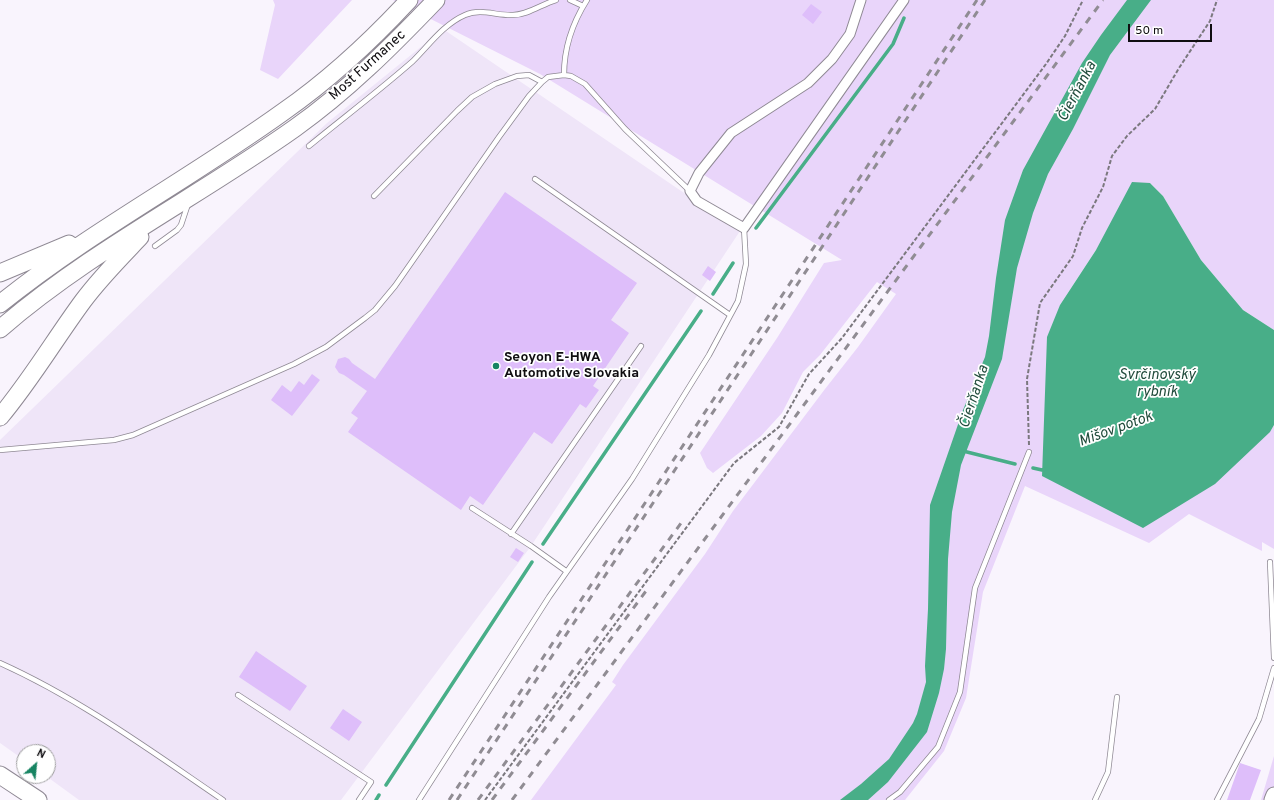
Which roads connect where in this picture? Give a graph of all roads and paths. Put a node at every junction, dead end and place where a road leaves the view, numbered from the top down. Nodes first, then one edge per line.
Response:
1 (409, 0) edge
2 (436, 0) edge
3 (556, 0) edge
4 (570, 0) edge
5 (587, 0) edge
6 (861, 0) edge
7 (904, 0) edge
8 (1083, 0) edge
9 (1217, 0) edge
10 (583, 6) junction
11 (564, 75) junction
12 (542, 82) junction
13 (309, 146) dead end
14 (535, 179) dead end
15 (690, 191) junction
16 (374, 196) dead end
17 (191, 197) junction
18 (159, 216) junction
19 (744, 228) junction
20 (97, 233) junction
21 (155, 246) dead end
22 (0, 273) edge
23 (2, 302) edge
24 (730, 315) junction
25 (0, 329) edge
26 (641, 346) dead end
27 (0, 417) edge
28 (0, 450) edge
29 (1030, 452) joint
30 (472, 508) dead end
31 (512, 534) junction
32 (1270, 562) dead end
33 (566, 571) junction
34 (1274, 658) edge
35 (0, 664) edge
36 (1274, 668) edge
37 (238, 695) dead end
38 (1116, 697) dead end
39 (0, 775) edge
40 (1274, 795) edge
41 (38, 800) edge
42 (223, 800) edge
43 (359, 800) edge
44 (419, 800) edge
45 (485, 800) edge
46 (889, 800) edge
47 (1095, 800) edge
48 (1217, 800) edge
49 (1272, 800) edge

1 - 20 highway, Most Furmanec
2 - 17 highway, Most Furmanec
3 - 13 lane
4 - 10 lane
5 - 10 lane
6 - 15 street
7 - 19 street
8 - 45 path
9 - 29 path
10 - 11 lane
11 - 12 lane
11 - 15 lane
12 - 16 lane
12 - 28 lane
14 - 24 lane
15 - 19 street
17 - 18 highway, Most Furmanec
17 - 21 lane
18 - 25 highway
18 - 27 highway
19 - 24 lane
20 - 22 highway
20 - 23 highway
24 - 33 lane
26 - 31 lane
29 - 46 lane
30 - 31 lane
31 - 33 lane
32 - 34 lane
33 - 44 lane
35 - 42 lane
36 - 48 lane
37 - 43 lane
38 - 47 lane
39 - 41 highway
40 - 49 main road

